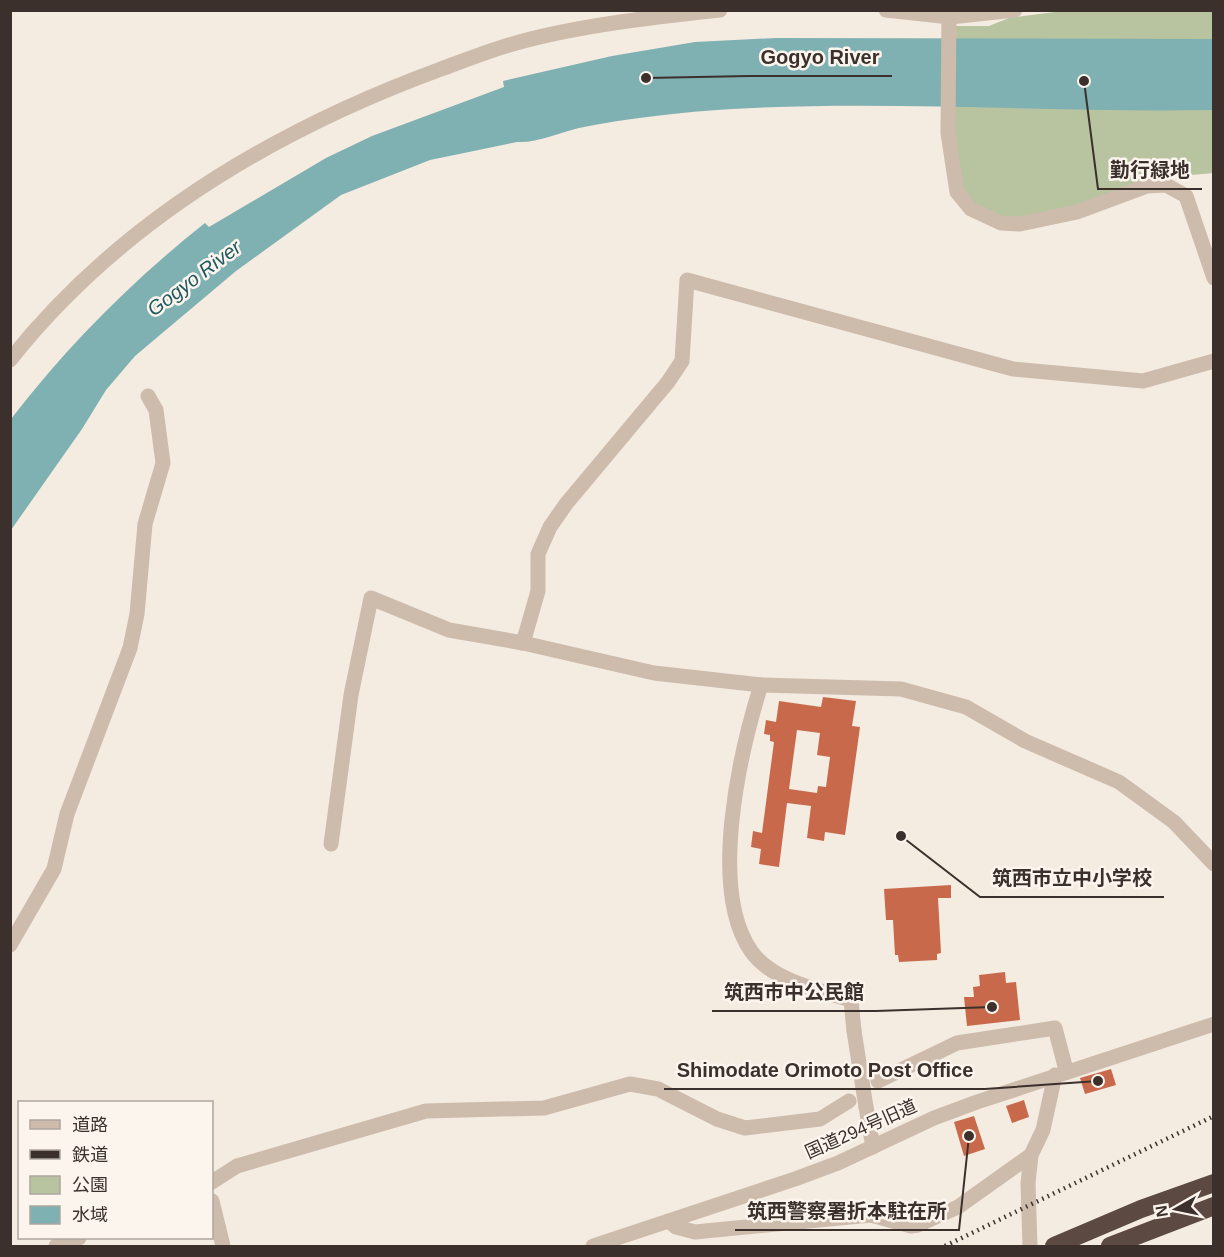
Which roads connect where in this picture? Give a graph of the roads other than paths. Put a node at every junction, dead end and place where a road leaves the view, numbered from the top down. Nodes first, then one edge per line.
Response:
1 (720, 10) edge
2 (886, 10) edge
3 (1015, 10) edge
4 (950, 17) edge
5 (1214, 278) edge
6 (10, 360) edge
7 (1214, 361) edge
8 (147, 396) dead end
9 (523, 643) junction
10 (760, 685) junction
11 (331, 844) dead end
12 (1214, 864) edge
13 (10, 945) edge
14 (1214, 1024) edge
15 (1061, 1072) junction
16 (878, 1081) dead end
17 (849, 1101) dead end
18 (873, 1147) junction
19 (1031, 1155) junction
20 (213, 1181) edge
21 (1214, 1184) edge
22 (213, 1205) edge
23 (1214, 1206) edge
24 (669, 1221) junction
25 (76, 1239) edge
26 (56, 1246) edge
27 (223, 1246) edge
28 (593, 1246) edge
29 (1030, 1246) edge
30 (1054, 1246) edge
31 (1110, 1246) edge

1 - 6 street
2 - 4 street
3 - 4 street
4 - 5 street
7 - 9 street
8 - 13 street
9 - 10 street
9 - 11 street
10 - 12 street
10 - 18 street, bridge
14 - 15 street, 国道294号旧道
15 - 16 street
15 - 18 street, 国道294号旧道
15 - 19 street
17 - 20 street
18 - 24 street, 国道294号旧道
19 - 24 street
19 - 29 street
21 - 30 highway
22 - 27 street
23 - 31 highway
24 - 28 street, 国道294号旧道
25 - 26 street

